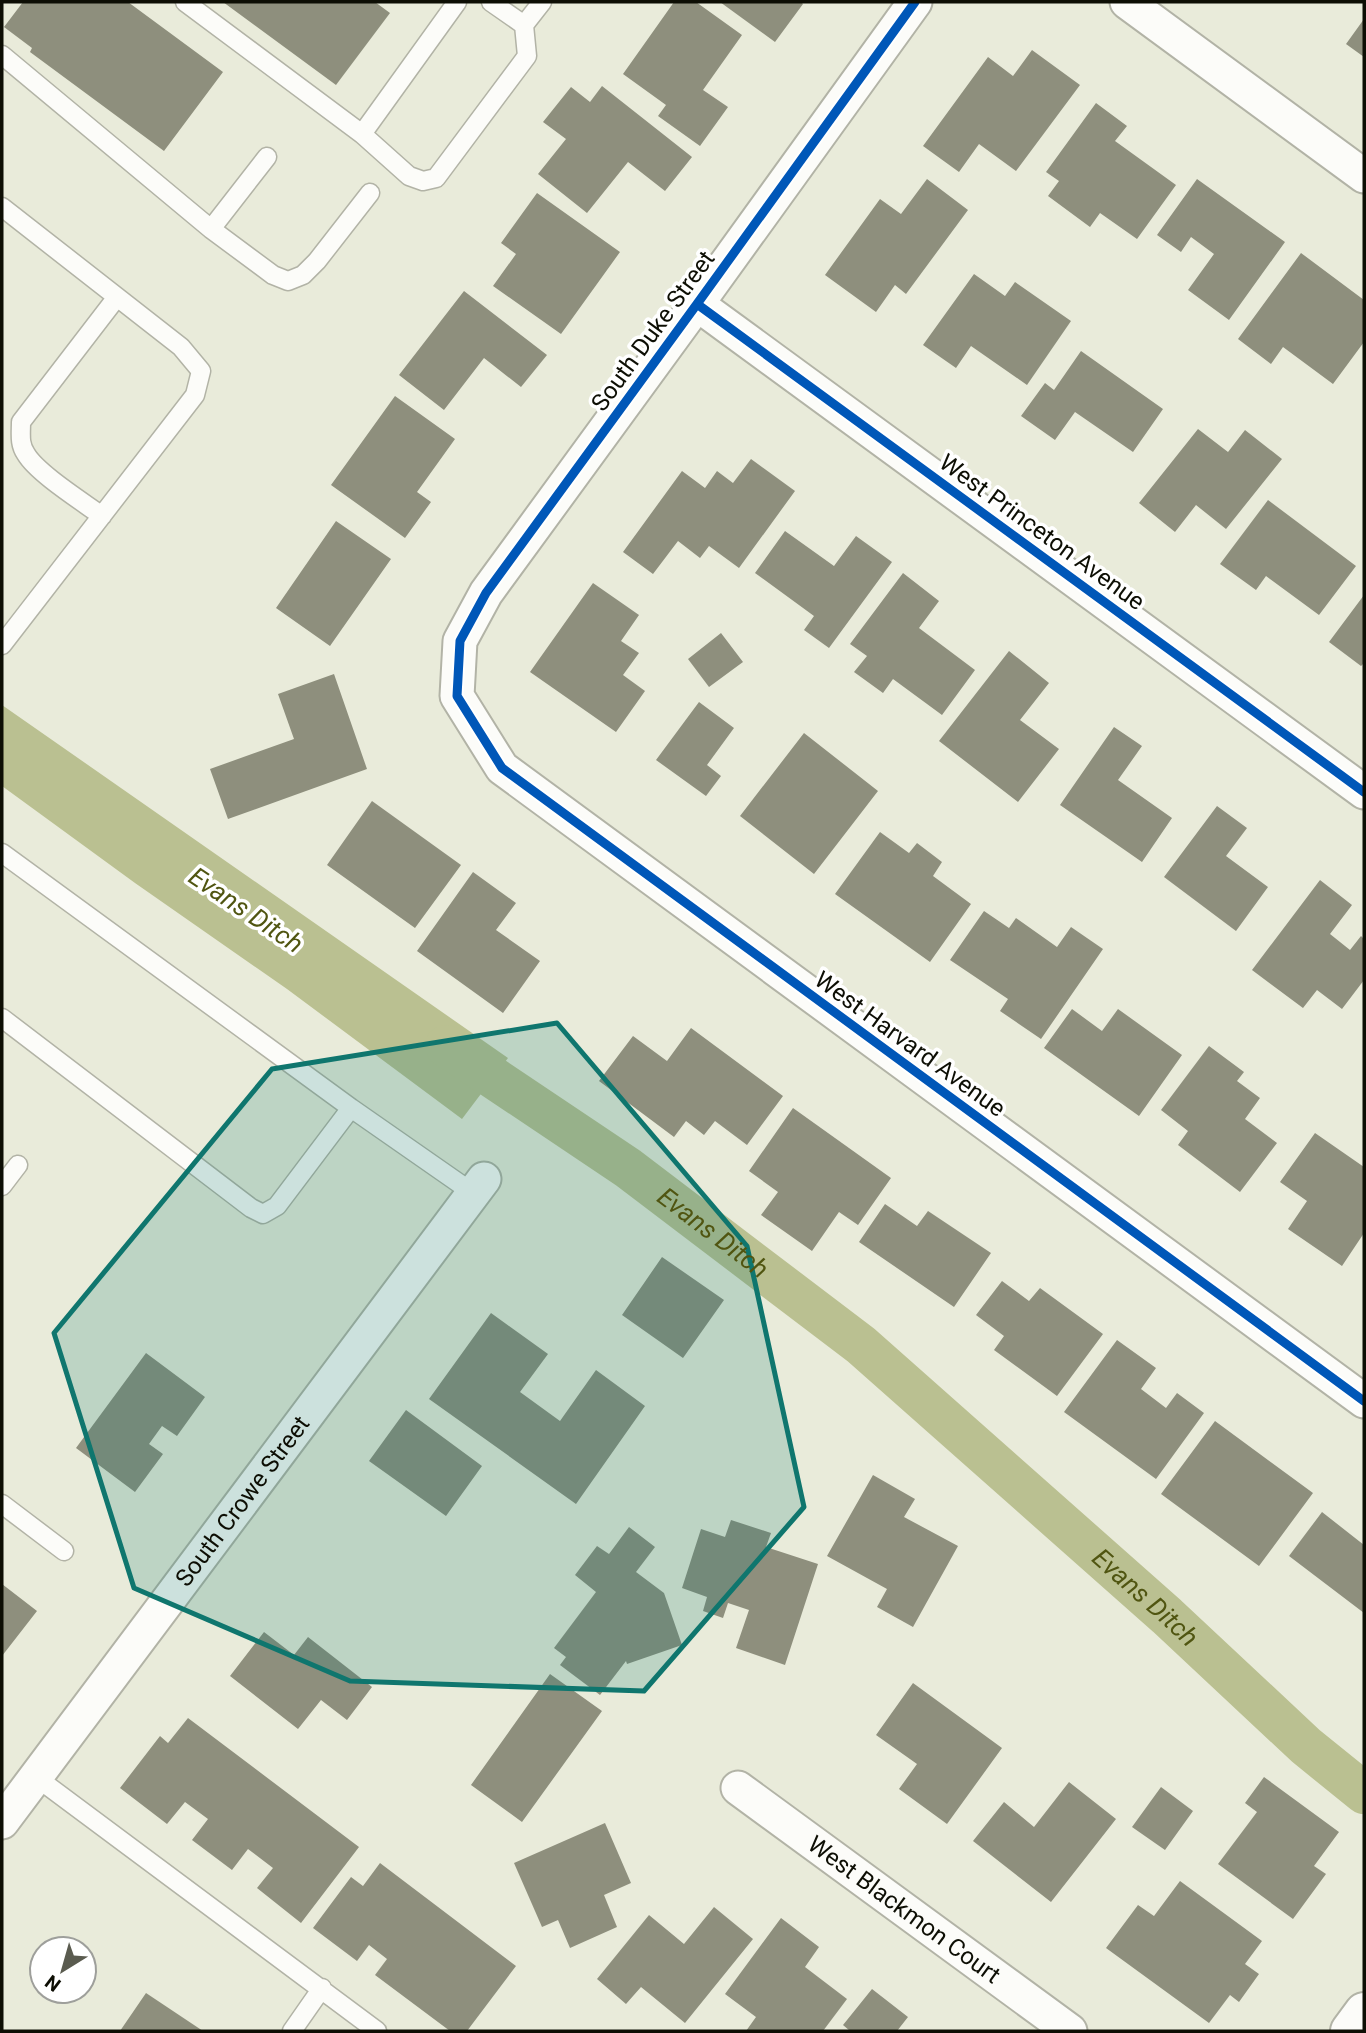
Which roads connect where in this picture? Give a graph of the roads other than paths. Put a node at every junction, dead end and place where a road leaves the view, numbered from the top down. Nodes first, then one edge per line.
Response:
1 (185, 2) edge
2 (457, 2) edge
3 (491, 2) edge
4 (542, 2) edge
5 (915, 2) edge
6 (1127, 2) edge
7 (524, 25) junction
8 (2, 55) edge
9 (362, 134) junction
10 (267, 157) dead end
11 (1364, 176) edge
12 (370, 193) dead end
13 (2, 207) edge
14 (211, 229) junction
15 (117, 297) junction
16 (697, 304) junction
17 (102, 516) junction
18 (2, 645) edge
19 (457, 696) joint
20 (1364, 792) edge
21 (2, 853) edge
22 (2, 1018) edge
23 (351, 1108) junction
24 (18, 1164) dead end
25 (2, 1186) edge
26 (478, 1186) joint
27 (1364, 1401) edge
28 (2, 1504) edge
29 (64, 1551) dead end
30 (737, 1788) dead end
31 (14, 1797) edge
32 (322, 1988) junction
33 (1364, 2012) edge
34 (292, 2031) edge
35 (377, 2031) edge
36 (1070, 2031) edge
37 (1350, 2031) edge

1 - 9 lane
2 - 9 lane
3 - 7 lane
4 - 7 lane
5 - 16 street, South Duke Street
6 - 11 street
7 - 9 lane
8 - 14 lane
10 - 14 lane
12 - 14 lane
13 - 15 lane
15 - 17 lane
15 - 17 lane
16 - 19 street, South Duke Street
16 - 20 street, West Princeton Avenue
17 - 18 lane
19 - 27 street, West Harvard Avenue
21 - 23 lane
22 - 23 lane
23 - 26 lane
24 - 25 lane
26 - 31 street, South Crowe Street
28 - 29 lane
30 - 36 street, West Blackmon Court
31 - 32 lane
32 - 34 lane
32 - 35 lane
33 - 37 street

